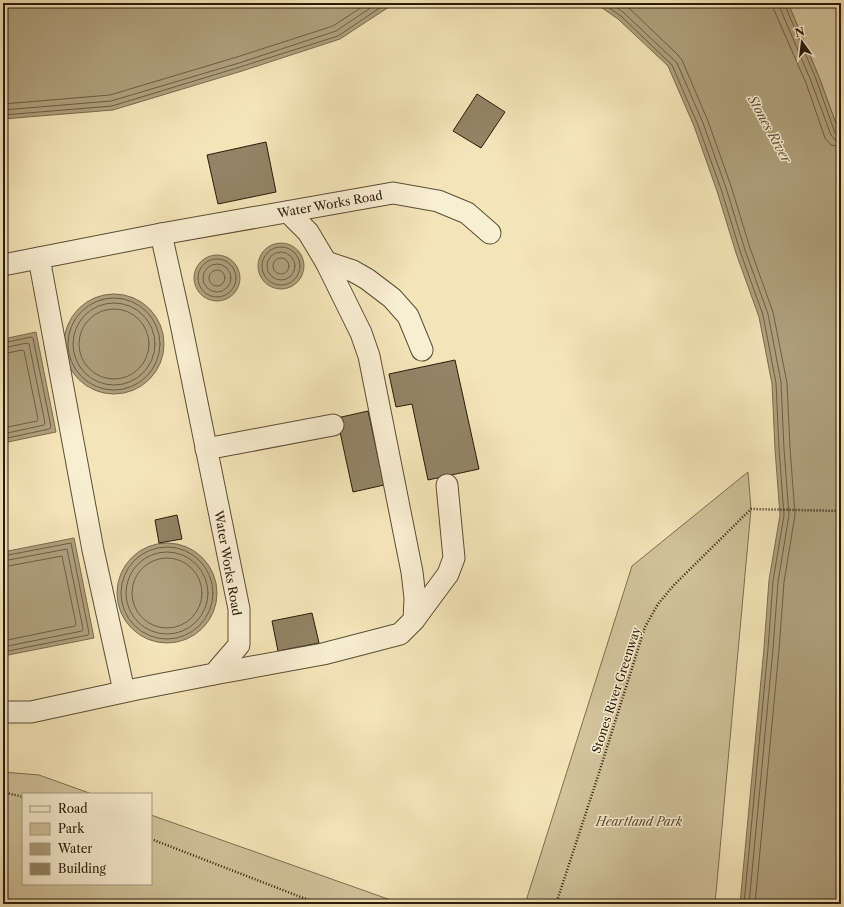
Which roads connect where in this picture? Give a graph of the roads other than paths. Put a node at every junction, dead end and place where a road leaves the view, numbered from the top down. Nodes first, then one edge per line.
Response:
1 (288, 212) junction
2 (490, 233) dead end
3 (161, 234) junction
4 (39, 258) junction
5 (326, 262) junction
6 (3, 265) edge
7 (422, 350) dead end
8 (332, 425) dead end
9 (206, 449) junction
10 (447, 485) dead end
11 (414, 620) junction
12 (214, 674) junction
13 (124, 692) junction
14 (3, 712) edge

1 - 2 street, Water Works Road
1 - 3 street, Water Works Road
1 - 5 street
3 - 4 street, Water Works Road
3 - 9 street, Water Works Road
4 - 6 street, Water Works Road
4 - 13 street
5 - 7 street
5 - 11 street
8 - 9 street
9 - 12 street, Water Works Road
10 - 11 street
11 - 12 street
12 - 13 street
13 - 14 street

